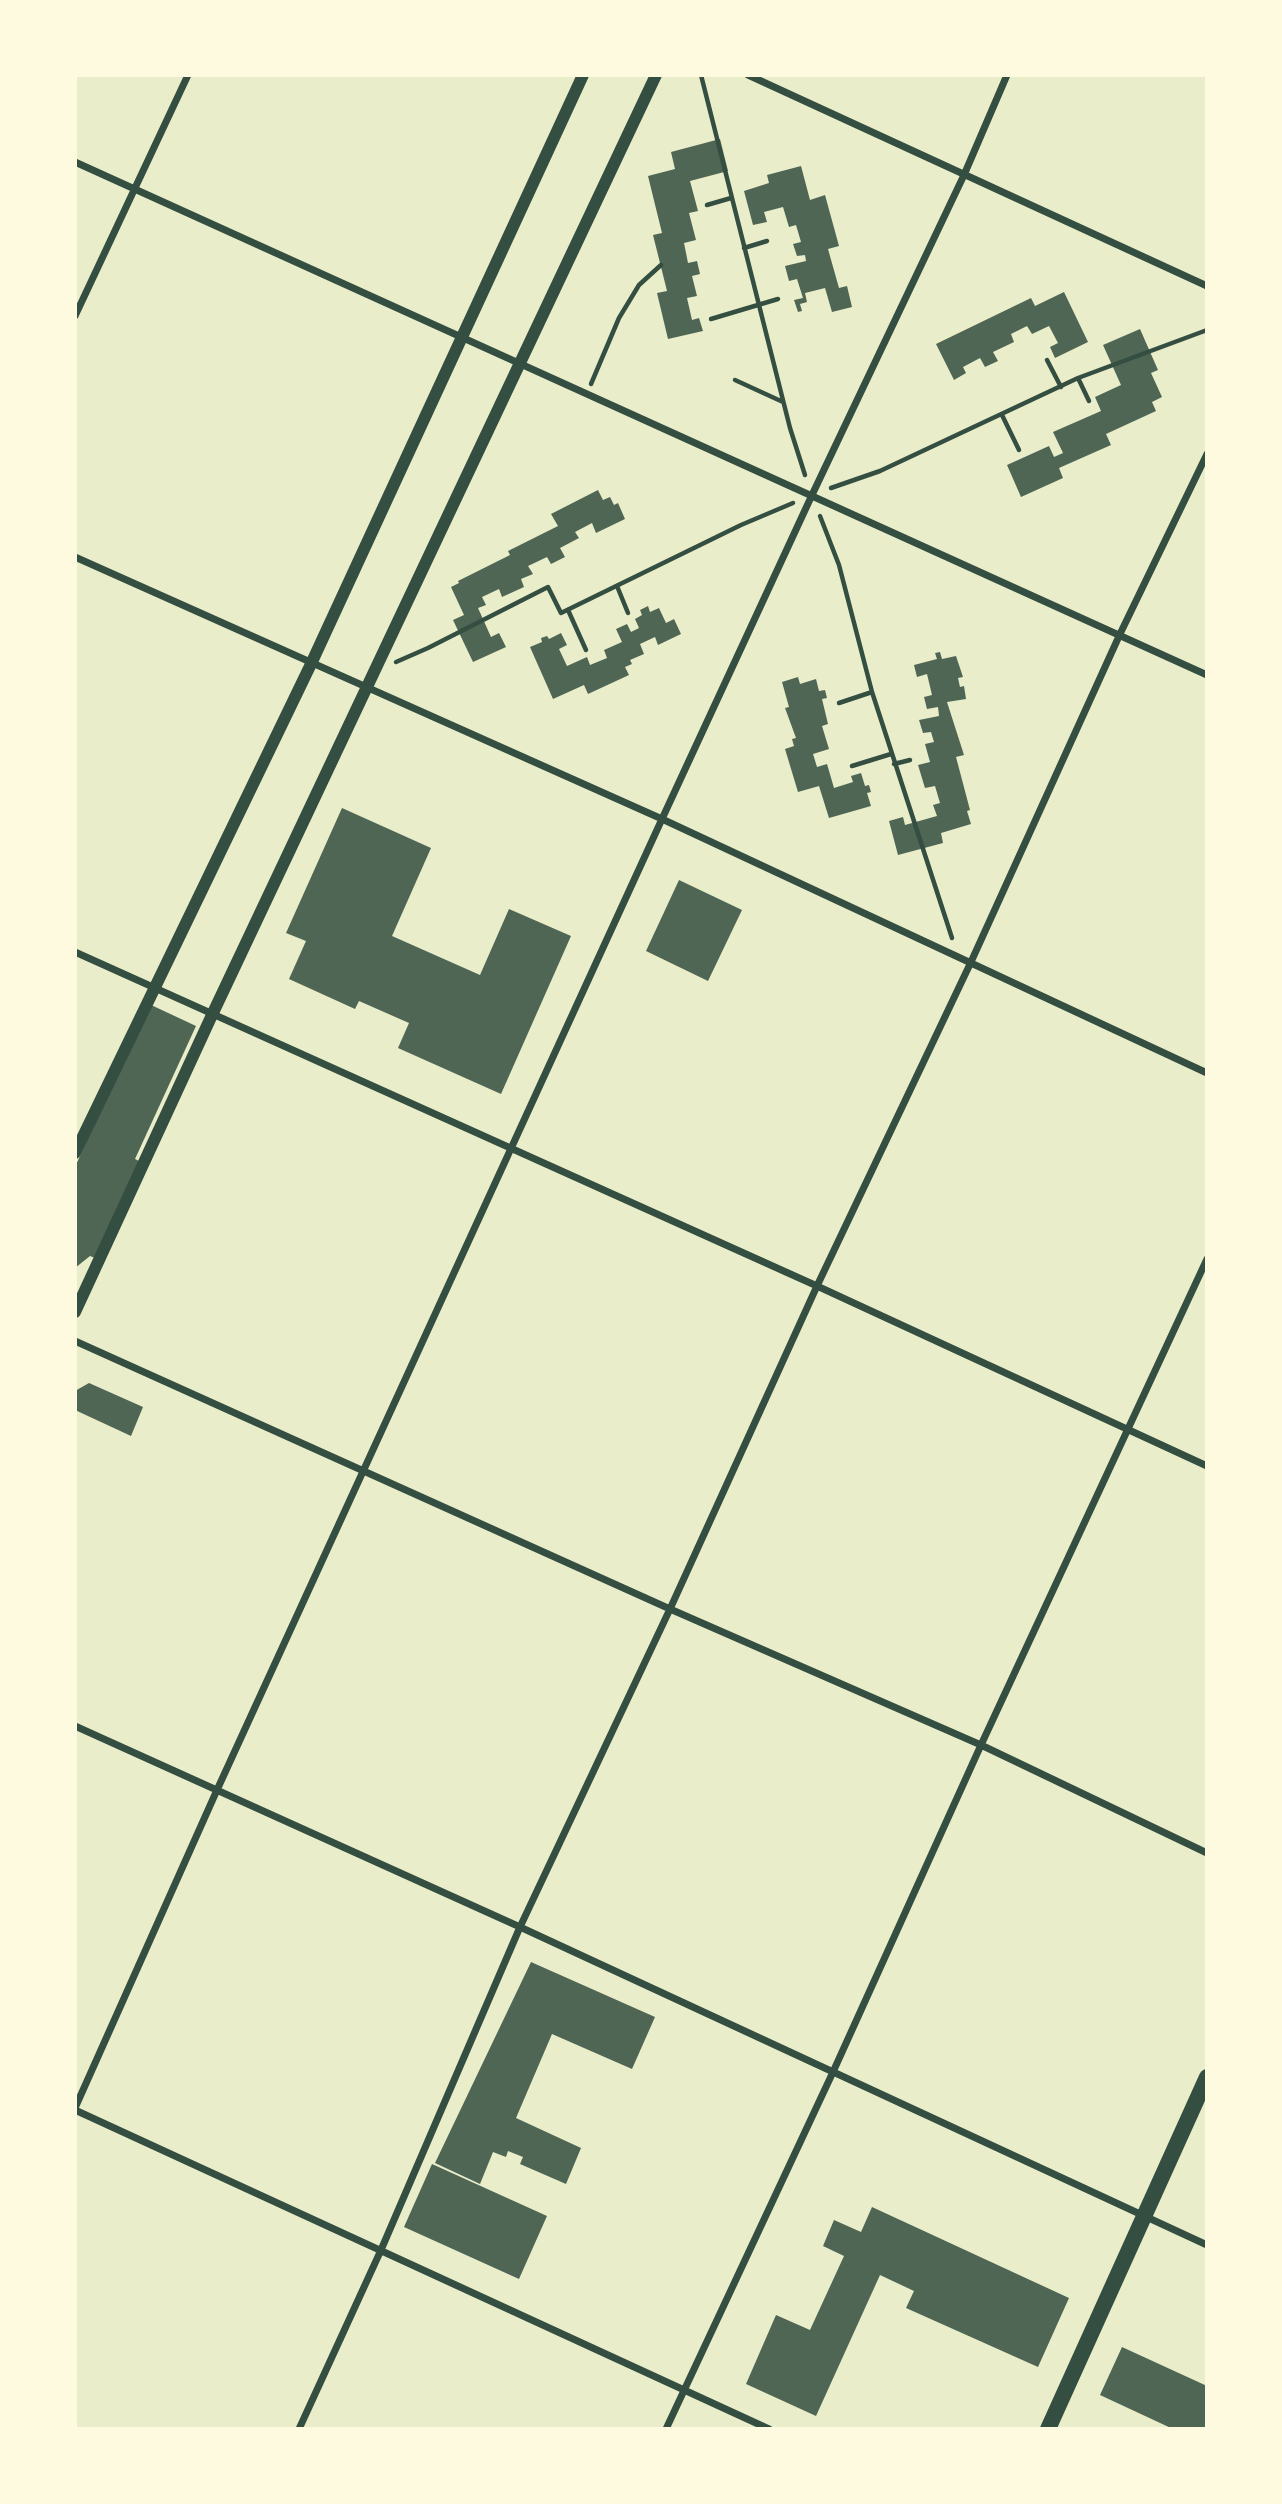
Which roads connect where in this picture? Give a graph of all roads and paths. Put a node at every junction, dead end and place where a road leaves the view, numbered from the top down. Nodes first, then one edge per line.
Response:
1 (188, 75) edge
2 (583, 75) edge
3 (656, 75) edge
4 (701, 75) edge
5 (748, 75) edge
6 (1007, 75) edge
7 (75, 162) edge
8 (964, 175) junction
9 (134, 189) junction
10 (731, 198) junction
11 (707, 205) dead end
12 (766, 241) dead end
13 (744, 247) junction
14 (661, 265) dead end
15 (1207, 286) edge
16 (778, 299) dead end
17 (759, 304) junction
18 (75, 316) edge
19 (711, 319) dead end
20 (1207, 330) edge
21 (461, 338) junction
22 (1047, 360) dead end
23 (520, 364) junction
24 (1078, 378) junction
25 (736, 380) dead end
26 (1061, 387) junction
27 (587, 394) junction
28 (1090, 401) dead end
29 (784, 402) junction
30 (1002, 415) junction
31 (1019, 450) dead end
32 (1207, 454) edge
33 (812, 495) junction
34 (75, 557) edge
35 (617, 586) junction
36 (568, 610) junction
37 (628, 613) dead end
38 (1120, 634) junction
39 (586, 650) dead end
40 (311, 664) junction
41 (376, 671) junction
42 (1207, 675) edge
43 (368, 687) junction
44 (872, 692) junction
45 (839, 703) dead end
46 (891, 754) junction
47 (910, 761) dead end
48 (894, 764) junction
49 (852, 766) dead end
50 (662, 819) junction
51 (75, 952) edge
52 (958, 955) junction
53 (971, 962) junction
54 (153, 988) junction
55 (212, 1014) junction
56 (1207, 1073) edge
57 (512, 1148) junction
58 (75, 1153) edge
59 (1207, 1259) edge
60 (817, 1286) junction
61 (75, 1312) edge
62 (75, 1341) edge
63 (1127, 1428) junction
64 (1207, 1466) edge
65 (364, 1471) junction
66 (670, 1609) junction
67 (75, 1726) edge
68 (981, 1745) junction
69 (217, 1790) junction
70 (1207, 1853) edge
71 (520, 1927) junction
72 (833, 2072) junction
73 (1207, 2077) edge
74 (75, 2109) edge
75 (1144, 2216) junction
76 (1207, 2245) edge
77 (381, 2250) junction
78 (684, 2390) junction
79 (299, 2429) edge
80 (666, 2429) edge
81 (769, 2429) edge
82 (1048, 2429) edge

1 - 9 street
2 - 21 street
3 - 23 street
4 - 10 path
5 - 8 street
6 - 8 street
7 - 9 street
8 - 15 street
8 - 33 street
9 - 18 street
9 - 21 street
10 - 11 path
10 - 13 path
12 - 13 path
13 - 17 path
14 - 27 path
16 - 17 path
17 - 19 path
17 - 29 path
20 - 24 path
21 - 23 street
21 - 40 street
22 - 26 path
23 - 27 street
23 - 41 street
24 - 26 path
24 - 28 path
25 - 29 path
26 - 30 path
27 - 33 street
29 - 33 path
30 - 31 path
30 - 33 path
32 - 38 street
33 - 35 path
33 - 38 street
33 - 44 path
33 - 50 street
34 - 40 street
35 - 36 path
35 - 37 path
36 - 39 path
36 - 41 path
38 - 42 street
38 - 53 street
40 - 43 street
40 - 54 street
41 - 43 street
43 - 50 street
43 - 55 street
44 - 45 path
44 - 46 path
46 - 48 path
46 - 49 path
47 - 48 path
48 - 52 path
50 - 52 street
50 - 57 street
51 - 54 street
52 - 53 street
53 - 56 street
53 - 60 street
54 - 55 street
54 - 58 street
55 - 57 street
55 - 61 street
57 - 60 street
57 - 65 street
59 - 63 street
60 - 63 street
60 - 66 street
62 - 65 street
63 - 64 street
63 - 68 street
65 - 66 street
65 - 69 street
66 - 68 street
66 - 71 street
67 - 69 street
68 - 70 street
68 - 72 street
69 - 71 street
69 - 74 street
71 - 72 street
71 - 77 street
72 - 75 street
72 - 78 street
73 - 75 main road
74 - 77 street
75 - 76 street
75 - 82 main road
77 - 78 street
77 - 79 street
78 - 80 street
78 - 81 street

